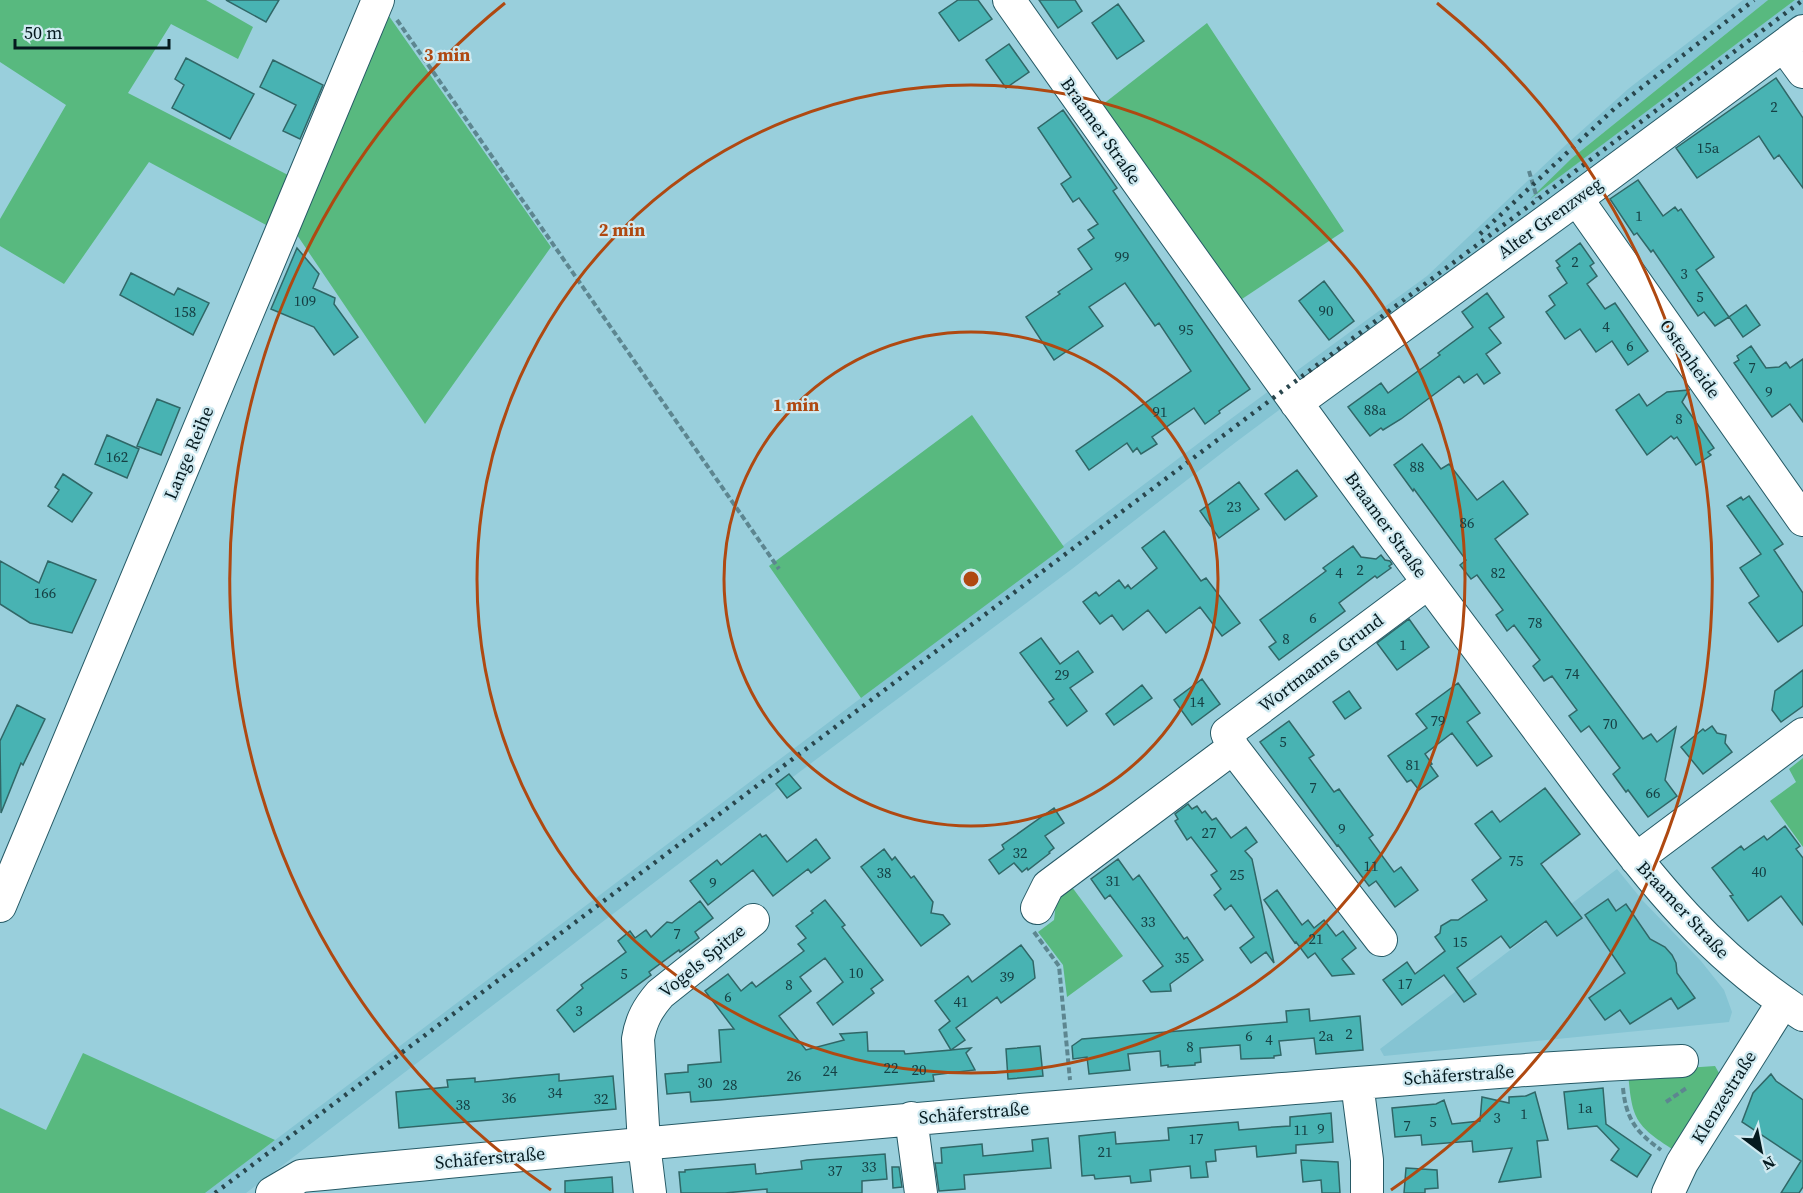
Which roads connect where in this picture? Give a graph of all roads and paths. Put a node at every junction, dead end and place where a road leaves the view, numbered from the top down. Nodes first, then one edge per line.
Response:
1 (1009, 0) edge
2 (385, 7) edge
3 (1793, 39) edge
4 (1803, 72) edge
5 (1577, 199) junction
6 (1296, 403) junction
7 (1803, 520) edge
8 (779, 569) dead end
9 (1428, 583) junction
10 (1803, 734) edge
11 (1233, 748) junction
12 (1636, 859) junction
13 (0, 906) edge
14 (1037, 908) joint
15 (753, 920) dead end
16 (1381, 940) dead end
17 (1793, 1009) edge
18 (1621, 1063) junction
19 (1685, 1074) joint
20 (1357, 1083) junction
21 (1666, 1101) dead end
22 (1072, 1105) junction
23 (911, 1118) junction
24 (644, 1144) junction
25 (1682, 1163) junction
26 (272, 1193) edge
27 (650, 1193) edge
28 (921, 1193) edge
29 (1367, 1193) edge
30 (1668, 1193) edge

1 - 6 street, Braamer Straße
2 - 8 path
2 - 13 street, Lange Reihe
3 - 4 street
3 - 5 street, Alter Grenzweg
5 - 6 street, Alter Grenzweg
5 - 7 street, Ostenheide
6 - 9 street, Braamer Straße
9 - 11 street, Wortmanns Grund
9 - 12 street, Braamer Straße
10 - 12 street
11 - 14 street
11 - 16 street
12 - 17 street, Braamer Straße
14 - 22 path
15 - 24 street, Vogels Spitze
17 - 25 street, Klenzestraße
18 - 19 street, Schäferstraße
18 - 20 street, Schäferstraße
18 - 25 path
19 - 21 path
20 - 22 street, Schäferstraße
20 - 29 street
22 - 23 street, Schäferstraße
23 - 24 street, Schäferstraße
23 - 28 street
24 - 26 street, Schäferstraße
24 - 27 street, Vogels Spitze
25 - 30 street, Klenzestraße

